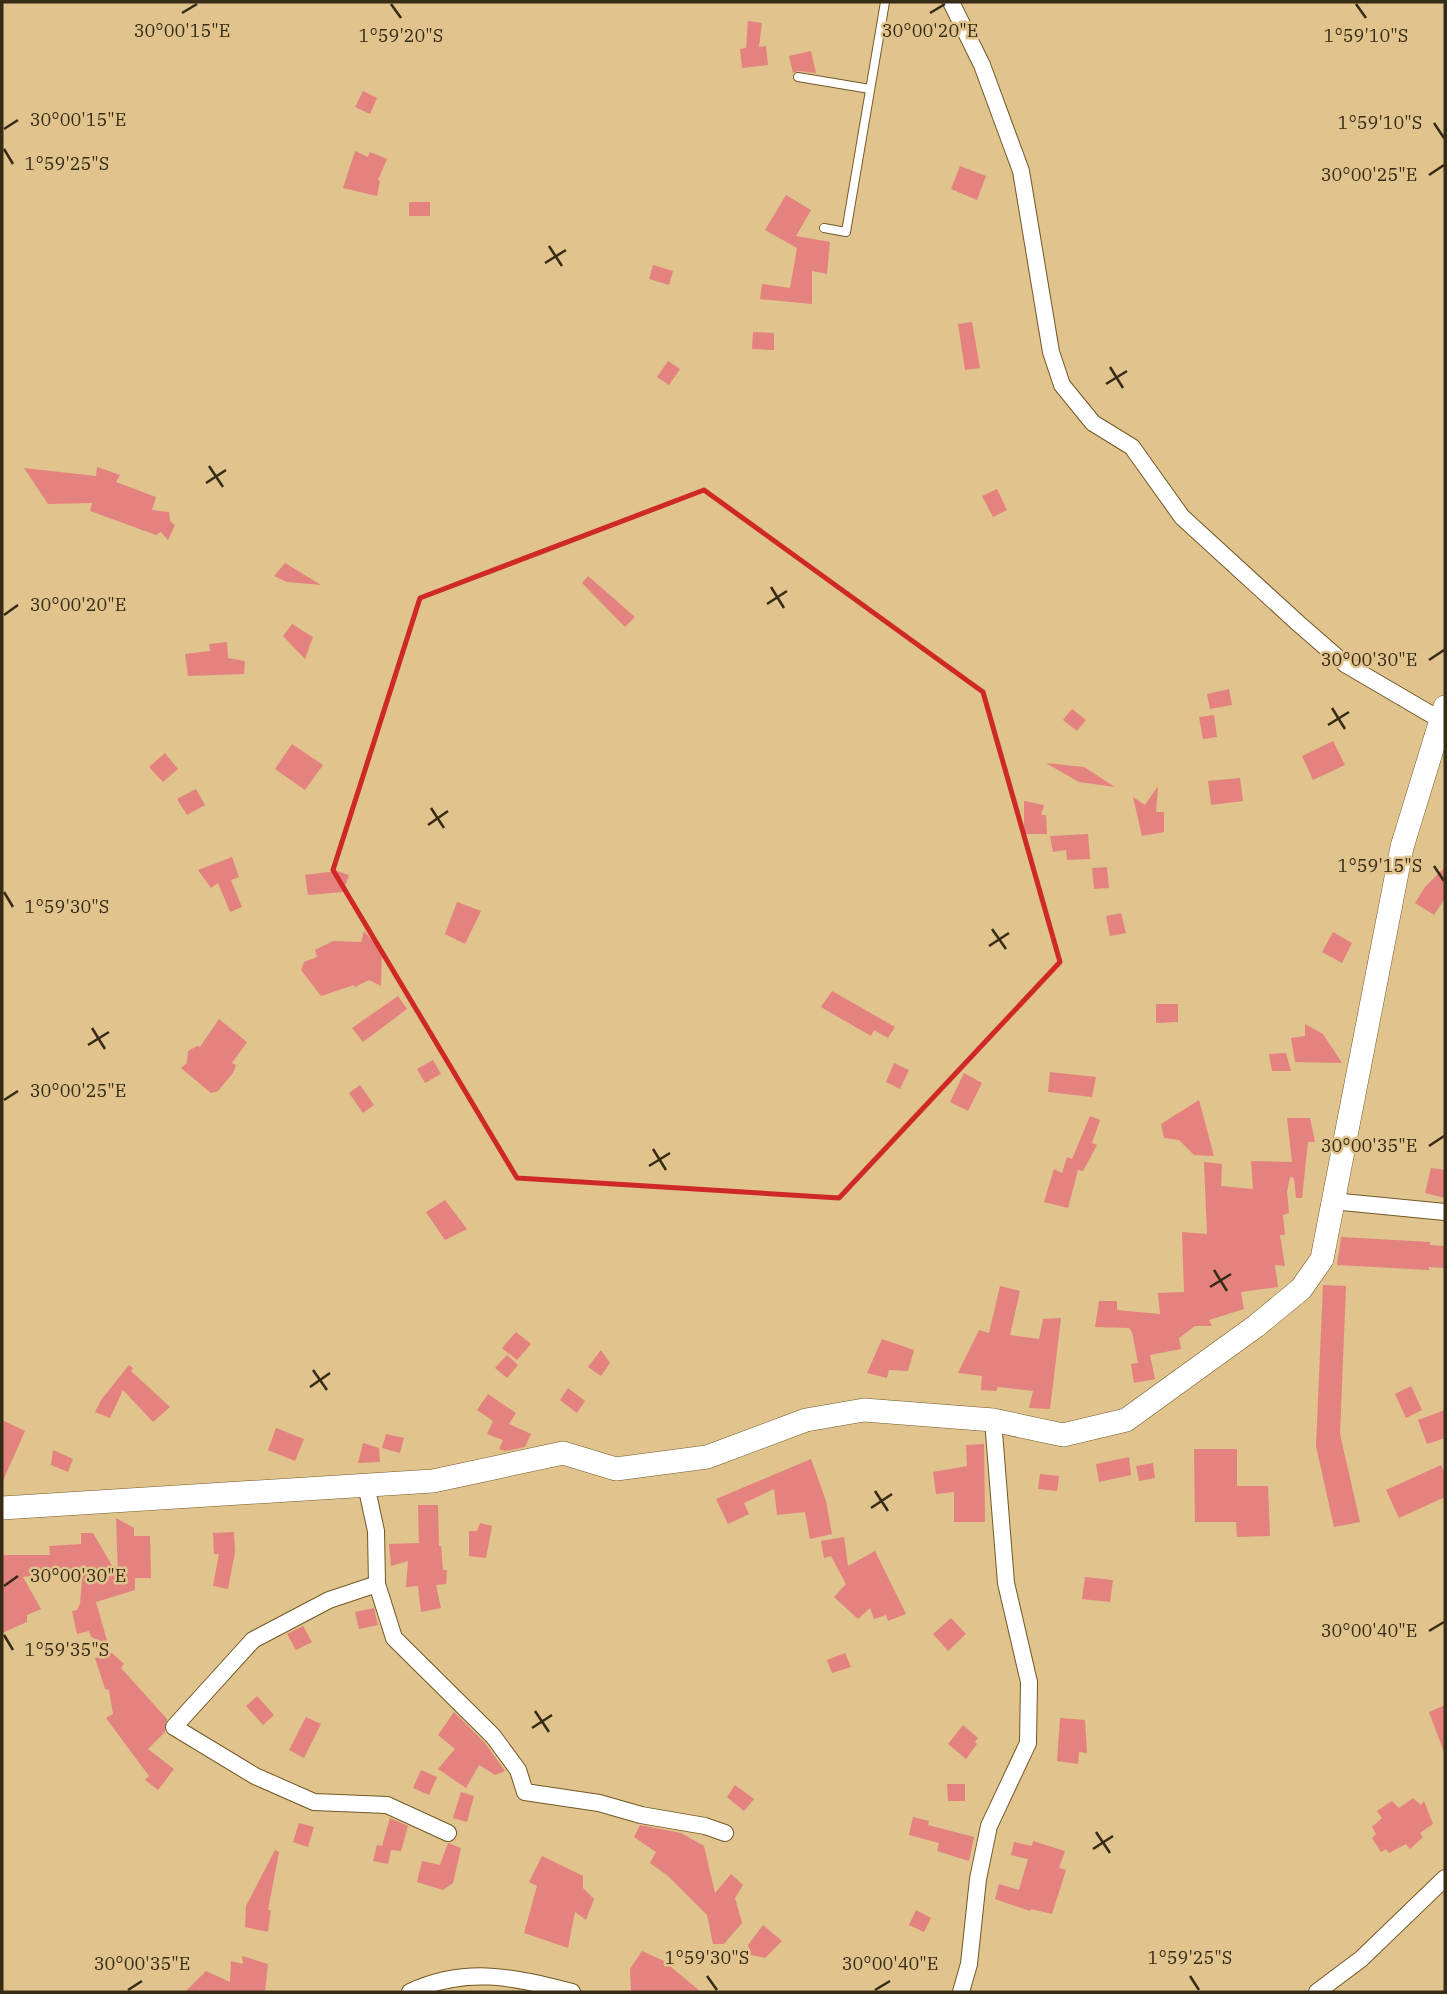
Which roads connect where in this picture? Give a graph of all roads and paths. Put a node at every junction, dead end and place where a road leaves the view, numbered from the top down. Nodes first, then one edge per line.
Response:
1 (885, 2) edge
2 (951, 2) edge
3 (798, 77) dead end
4 (870, 89) junction
5 (824, 228) dead end
6 (1442, 713) edge
7 (1332, 1201) junction
8 (1445, 1212) edge
9 (993, 1420) junction
10 (366, 1485) junction
11 (2, 1508) edge
12 (377, 1584) junction
13 (448, 1833) dead end
14 (725, 1833) dead end
15 (1445, 1878) edge
16 (410, 1992) edge
17 (572, 1992) edge
18 (961, 1992) edge
19 (1317, 1992) edge

1 - 4 lane
2 - 6 street
3 - 4 lane
4 - 5 lane
6 - 7 main road
7 - 8 street
7 - 9 main road
9 - 10 main road
9 - 18 street
10 - 11 main road
10 - 12 street
12 - 13 street
12 - 14 street
15 - 19 street
16 - 17 street

